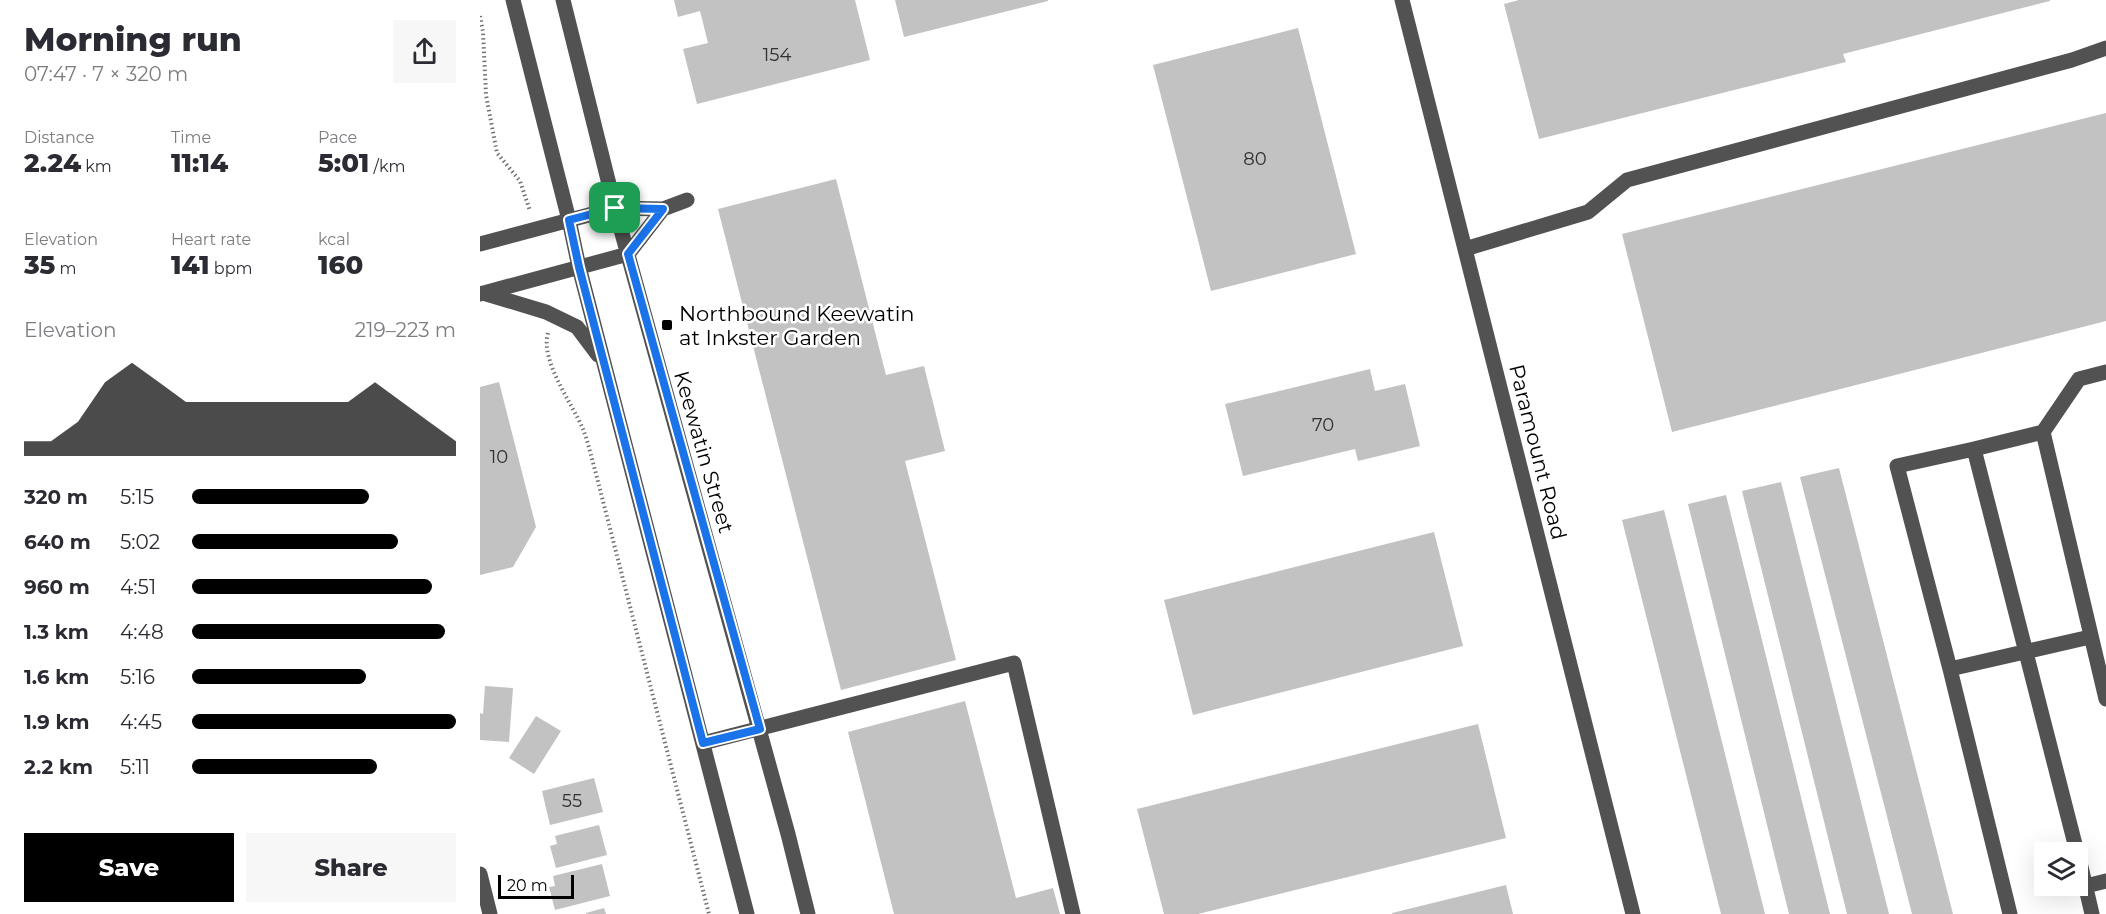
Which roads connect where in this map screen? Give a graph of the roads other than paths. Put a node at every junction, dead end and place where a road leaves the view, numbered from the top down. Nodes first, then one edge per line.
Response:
1 (513, 0) edge
2 (563, 0) edge
3 (1402, 0) edge
4 (2106, 48) edge
5 (687, 200) dead end
6 (615, 208) junction
7 (663, 209) junction
8 (569, 220) junction
9 (480, 244) edge
10 (1465, 249) junction
11 (628, 254) junction
12 (579, 267) junction
13 (482, 293) edge
14 (604, 364) junction
15 (2106, 372) edge
16 (2043, 432) junction
17 (1974, 449) junction
18 (2090, 637) junction
19 (2026, 652) junction
20 (1950, 669) junction
21 (2106, 699) edge
22 (760, 729) junction
23 (703, 743) junction
24 (2074, 842) edge
25 (480, 874) edge
26 (2106, 881) edge
27 (2088, 886) edge
28 (2088, 895) edge
29 (490, 914) edge
30 (747, 914) edge
31 (808, 914) edge
32 (1073, 914) edge
33 (1633, 914) edge
34 (2010, 914) edge
35 (2092, 914) edge

1 - 8 street
2 - 6 street, Keewatin Street
3 - 10 street, Paramount Road
4 - 10 street
5 - 7 street
6 - 7 street
6 - 8 street
6 - 11 street, Keewatin Street
7 - 11 street
8 - 9 street
8 - 12 street
10 - 33 street, Paramount Road
11 - 12 street
11 - 22 street, Keewatin Street
12 - 13 street
12 - 14 street
13 - 14 street
14 - 23 street
15 - 16 street
16 - 17 street
16 - 18 street
17 - 19 street
17 - 20 street
18 - 19 street
18 - 21 street
19 - 20 street
19 - 24 street
20 - 34 street
22 - 23 street
22 - 31 street, Keewatin Street
22 - 32 street
23 - 30 street
25 - 29 street
26 - 27 street
28 - 35 street

